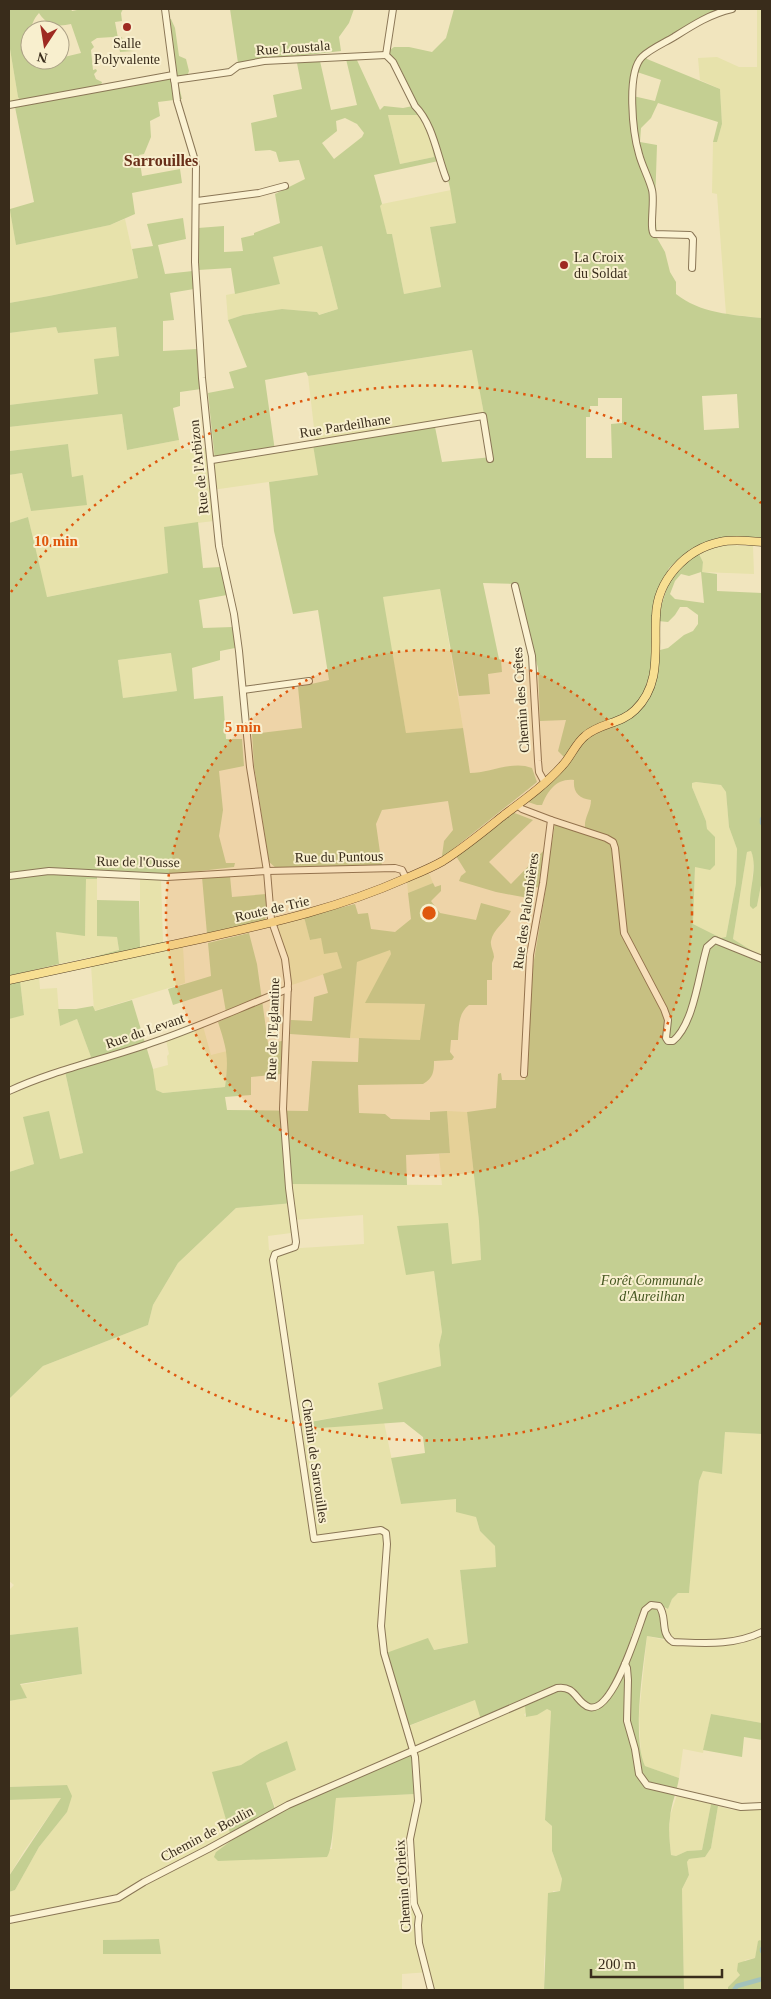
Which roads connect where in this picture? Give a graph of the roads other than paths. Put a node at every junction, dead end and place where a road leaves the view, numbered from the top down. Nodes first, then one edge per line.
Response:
1 (165, 9) edge
2 (393, 9) edge
3 (732, 9) edge
4 (386, 54) junction
5 (174, 77) junction
6 (9, 105) edge
7 (446, 178) dead end
8 (285, 186) dead end
9 (197, 201) junction
10 (692, 268) dead end
11 (490, 459) dead end
12 (212, 460) junction
13 (762, 542) edge
14 (515, 586) dead end
15 (309, 681) dead end
16 (243, 690) junction
17 (544, 783) junction
18 (517, 805) junction
19 (551, 820) junction
20 (267, 871) junction
21 (9, 876) edge
22 (406, 878) junction
23 (271, 923) junction
24 (762, 959) edge
25 (9, 980) edge
26 (288, 989) junction
27 (524, 1074) dead end
28 (9, 1092) edge
29 (283, 1109) joint
30 (762, 1632) edge
31 (625, 1664) junction
32 (412, 1750) junction
33 (762, 1806) edge
34 (9, 1920) edge
35 (431, 1990) edge

1 - 5 street, Rue de l'Arbizon
2 - 4 street
3 - 10 street
4 - 5 street, Rue Loustala
4 - 7 street
5 - 6 street, Rue Loustala
5 - 9 street, Rue de l'Arbizon
8 - 9 street
9 - 12 street, Rue de l'Arbizon
11 - 12 street, Rue Pardeilhane
12 - 16 street, Rue de l'Arbizon
13 - 17 main road, Route de Trie
14 - 17 street, Chemin des Crêtes
15 - 16 street
16 - 20 street, Rue de l'Arbizon
17 - 18 main road, Route de Trie
18 - 19 street
18 - 22 main road, Route de Trie
19 - 24 street
19 - 27 street, Rue des Palombières
20 - 21 street, Rue de l'Ousse
20 - 22 street, Rue du Puntous
20 - 23 street, Rue de l'Arbizon
22 - 23 main road, Route de Trie
23 - 25 main road, Route de Trie
23 - 26 street, Rue de l'Eglantine
26 - 28 street, Rue du Levant
26 - 29 street, Rue de l'Eglantine
29 - 32 street, Chemin de Sarrouilles
30 - 31 street, Chemin de Boulin
31 - 32 street, Chemin de Boulin
31 - 33 street
32 - 34 street, Chemin de Boulin
32 - 35 street, Chemin d'Orleix

